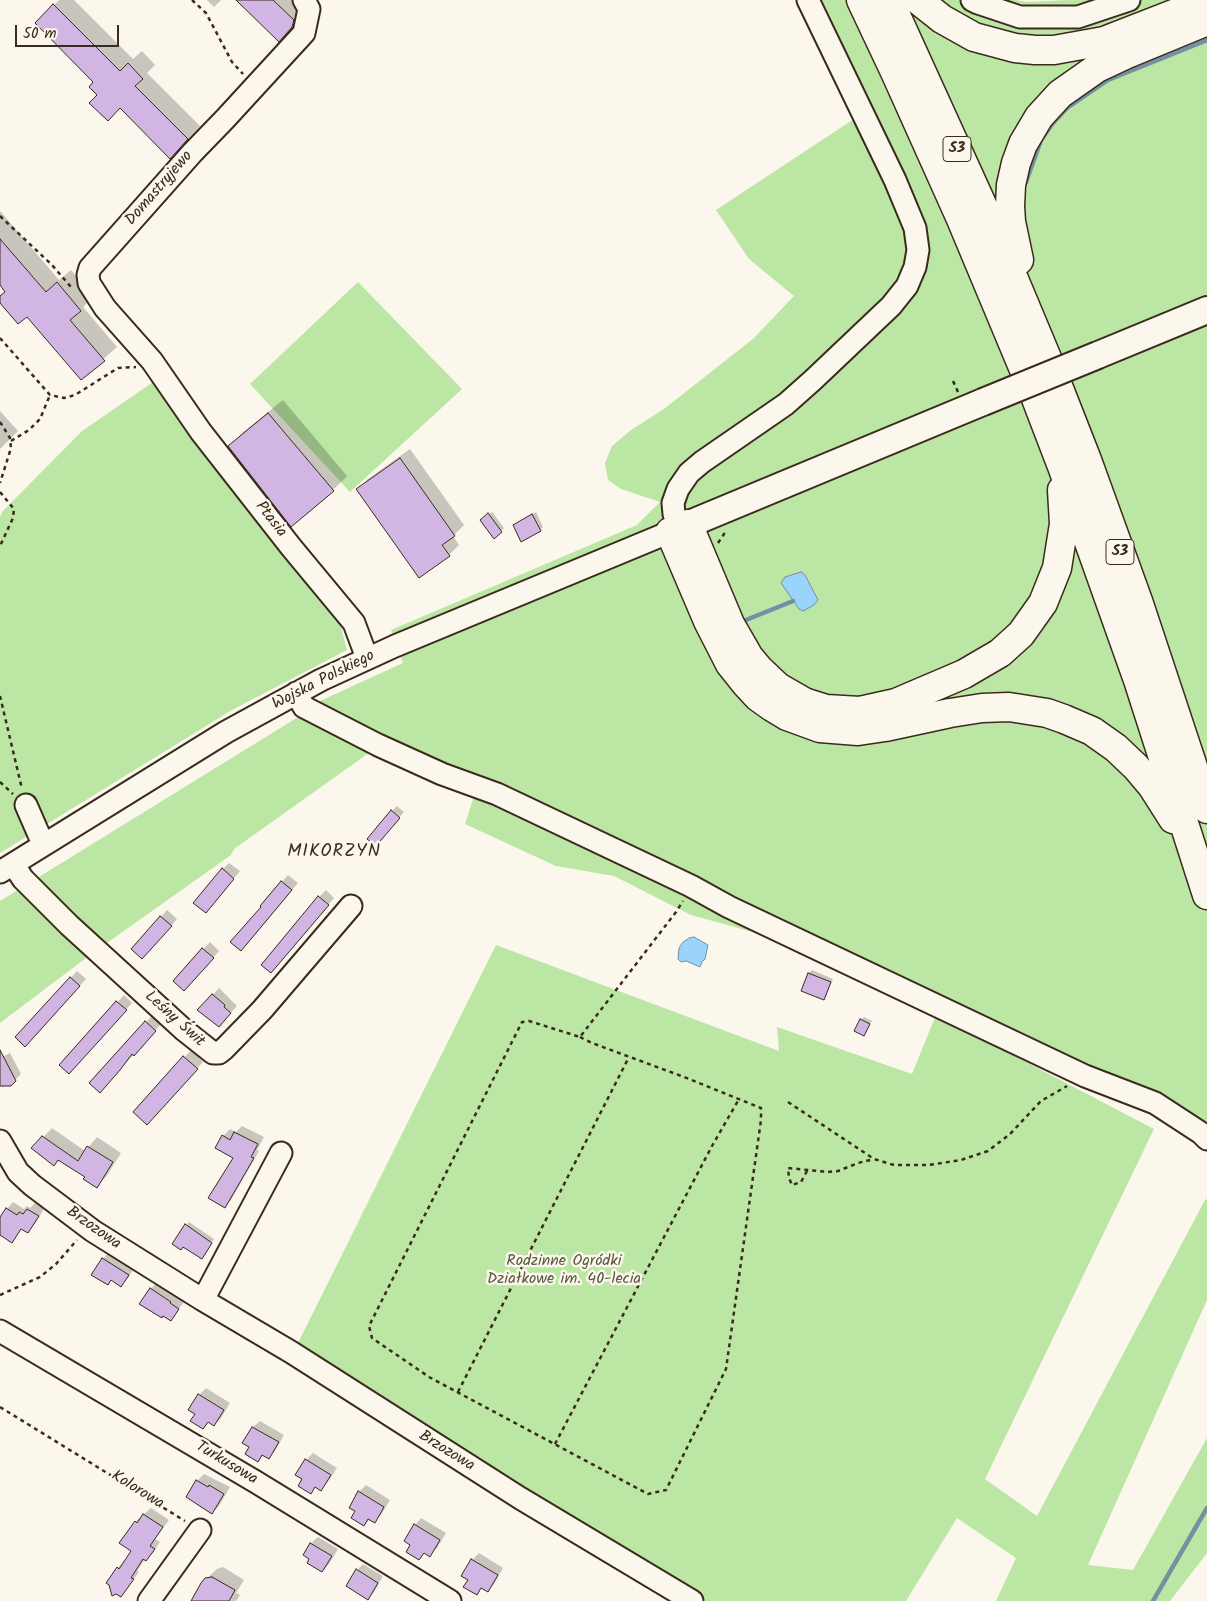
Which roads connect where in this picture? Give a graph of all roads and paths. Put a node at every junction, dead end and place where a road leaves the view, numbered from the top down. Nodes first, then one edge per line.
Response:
1 (192, 0) edge
2 (304, 0) edge
3 (808, 0) edge
4 (861, 0) edge
5 (889, 0) edge
6 (918, 0) edge
7 (972, 0) edge
8 (1129, 0) edge
9 (1207, 1) edge
10 (1207, 21) edge
11 (243, 74) dead end
12 (1023, 300) junction
13 (1207, 310) edge
14 (0, 337) edge
15 (143, 369) dead end
16 (167, 384) joint
17 (50, 395) junction
18 (0, 422) edge
19 (11, 441) junction
20 (1054, 447) junction
21 (0, 483) edge
22 (0, 492) edge
23 (679, 528) junction
24 (0, 546) edge
25 (367, 658) junction
26 (296, 693) junction
27 (0, 696) edge
28 (26, 805) joint
29 (1207, 809) edge
30 (44, 844) junction
31 (7, 868) edge
32 (691, 886) junction
33 (1206, 892) edge
34 (351, 906) dead end
35 (580, 1037) junction
36 (630, 1057) junction
37 (1085, 1076) junction
38 (739, 1099) junction
39 (788, 1102) dead end
40 (1207, 1139) edge
41 (0, 1141) edge
42 (282, 1153) dead end
43 (874, 1159) junction
44 (807, 1171) junction
45 (93, 1231) junction
46 (0, 1295) edge
47 (203, 1300) junction
48 (0, 1331) edge
49 (458, 1392) junction
50 (0, 1407) edge
51 (555, 1444) junction
52 (200, 1530) joint
53 (150, 1601) edge
54 (450, 1601) edge
55 (692, 1601) edge

1 - 11 path
2 - 16 street, Domastryjewo
3 - 23 street
4 - 20 highway, S3
5 - 12 highway, S3
6 - 9 highway
7 - 8 street
10 - 12 highway
12 - 29 highway, S3
13 - 23 main road, bridge
14 - 17 path
15 - 17 path
16 - 25 street, Ptasia
17 - 19 path
18 - 19 path
19 - 21 path
20 - 23 highway
20 - 33 highway, S3
22 - 24 path
23 - 25 street, Wojska Polskiego
23 - 33 highway
25 - 26 street, Wojska Polskiego
26 - 30 street, Wojska Polskiego
26 - 32 street
27 - 28 path
28 - 30 street
30 - 31 street, Wojska Polskiego
31 - 34 street, Leśny Świt
32 - 35 path
32 - 37 street
35 - 36 path
35 - 49 path
36 - 38 path
36 - 49 path
37 - 40 street
37 - 43 path
38 - 51 path
38 - 51 path
39 - 43 path
41 - 45 street, Brzozowa
42 - 47 street
43 - 44 path
44 - 44 path
45 - 46 path
45 - 47 street, Brzozowa
47 - 55 street, Brzozowa
48 - 54 street, Turkusowa
49 - 51 path
50 - 52 path, Kolorowa
52 - 53 street

